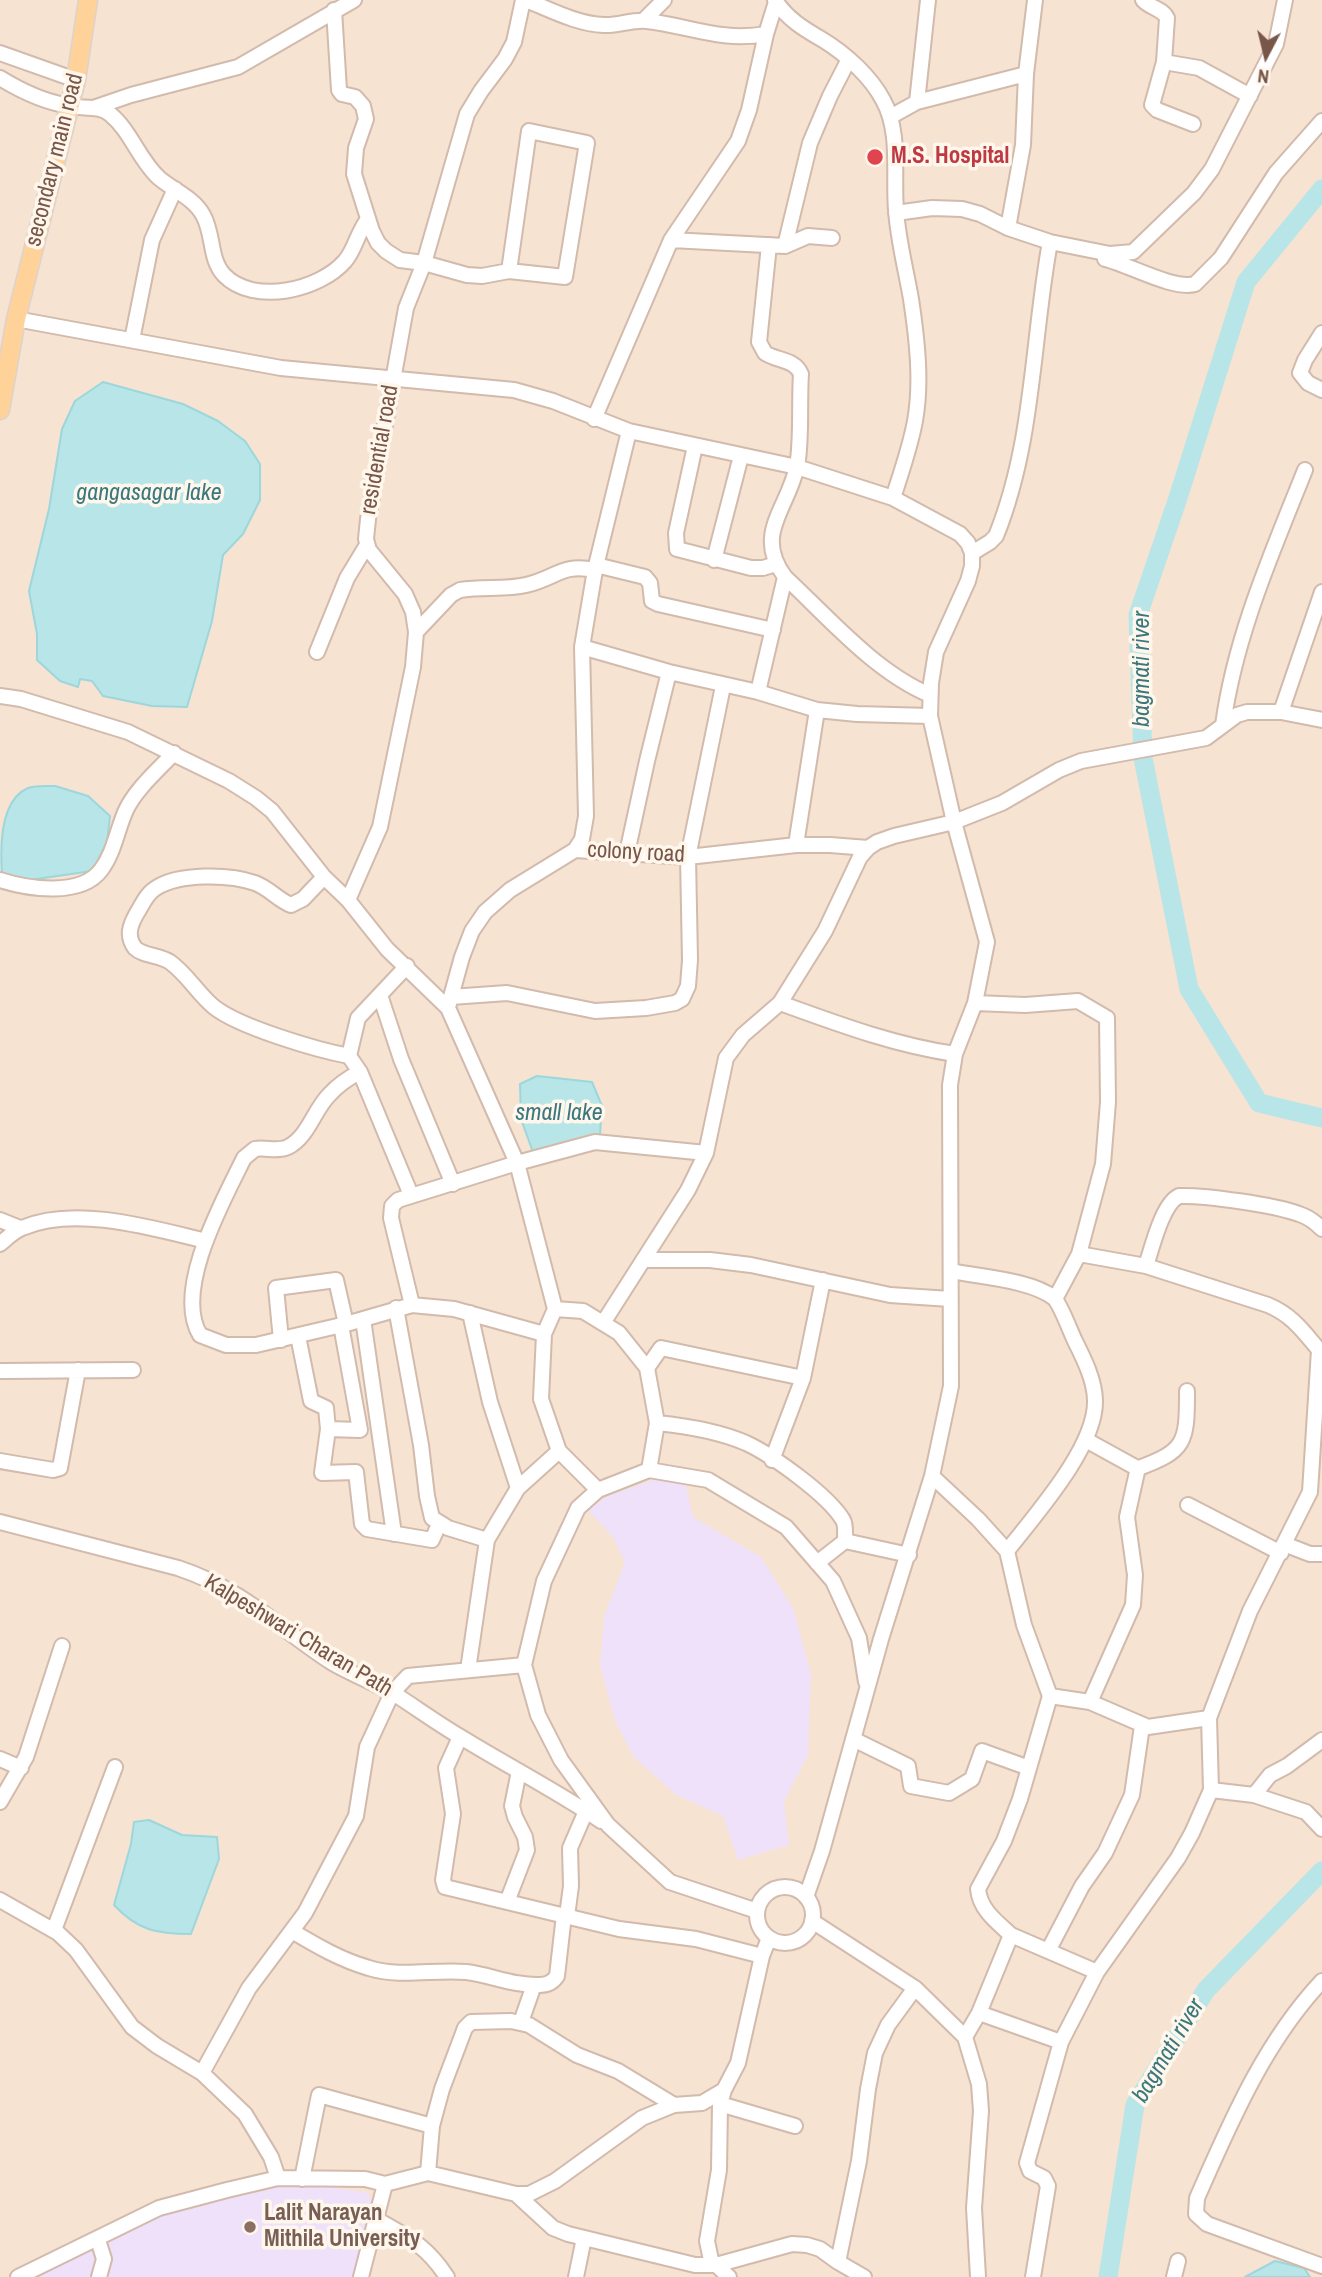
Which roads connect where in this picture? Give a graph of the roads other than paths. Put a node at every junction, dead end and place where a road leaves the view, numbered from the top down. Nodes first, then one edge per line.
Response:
1 (88, 0) edge
2 (354, 0) edge
3 (524, 0) edge
4 (664, 0) edge
5 (928, 0) edge
6 (1035, 0) edge
7 (1143, 0) edge
8 (1285, 0) edge
9 (775, 1) edge
10 (334, 10) junction
11 (644, 20) junction
12 (765, 34) junction
13 (0, 52) edge
14 (849, 60) junction
15 (1164, 62) junction
16 (1026, 74) junction
17 (0, 78) edge
18 (76, 79) junction
19 (1250, 96) junction
20 (917, 102) junction
21 (68, 106) junction
22 (93, 108) junction
23 (890, 117) junction
24 (1322, 121) edge
25 (1193, 124) dead end
26 (175, 189) junction
27 (896, 212) junction
28 (368, 219) junction
29 (1008, 228) junction
30 (832, 238) dead end
31 (671, 240) junction
32 (769, 246) junction
33 (785, 246) junction
34 (1049, 246) junction
35 (424, 263) junction
36 (509, 271) junction
37 (8, 316) edge
38 (1322, 332) edge
39 (131, 340) junction
40 (393, 378) junction
41 (1322, 390) edge
42 (0, 410) edge
43 (594, 419) junction
44 (629, 431) junction
45 (695, 446) junction
46 (741, 456) junction
47 (797, 467) junction
48 (1305, 470) dead end
49 (893, 498) junction
50 (367, 545) junction
51 (972, 553) junction
52 (714, 560) junction
53 (776, 564) junction
54 (596, 567) junction
55 (785, 578) junction
56 (1322, 592) edge
57 (773, 629) junction
58 (416, 632) junction
59 (582, 646) junction
60 (317, 652) dead end
61 (670, 672) junction
62 (723, 686) junction
63 (758, 692) junction
64 (930, 695) junction
65 (0, 696) edge
66 (817, 710) junction
67 (1282, 712) junction
68 (930, 716) junction
69 (1322, 720) edge
70 (1223, 725) junction
71 (174, 753) junction
72 (954, 821) junction
73 (796, 845) junction
74 (868, 848) junction
75 (575, 850) junction
76 (628, 853) junction
77 (688, 857) junction
78 (324, 877) junction
79 (0, 880) edge
80 (348, 900) junction
81 (407, 966) junction
82 (380, 995) junction
83 (449, 1002) junction
84 (780, 1003) junction
85 (975, 1003) junction
86 (955, 1054) junction
87 (349, 1056) junction
88 (360, 1072) junction
89 (706, 1153) junction
90 (517, 1163) junction
91 (453, 1184) junction
92 (411, 1195) junction
93 (0, 1220) edge
94 (20, 1228) junction
95 (1322, 1229) edge
96 (206, 1241) junction
97 (0, 1244) edge
98 (1079, 1254) junction
99 (643, 1260) junction
100 (1146, 1266) junction
101 (951, 1271) junction
102 (823, 1280) junction
103 (950, 1299) junction
104 (1055, 1299) junction
105 (412, 1305) junction
106 (396, 1308) junction
107 (555, 1308) junction
108 (470, 1313) junction
109 (363, 1319) junction
110 (603, 1323) junction
111 (344, 1325) junction
112 (544, 1334) junction
113 (1322, 1335) edge
114 (299, 1336) junction
115 (281, 1340) junction
116 (1319, 1350) junction
117 (647, 1368) junction
118 (78, 1370) junction
119 (134, 1370) dead end
120 (0, 1371) edge
121 (803, 1378) junction
122 (1187, 1391) dead end
123 (1319, 1395) edge
124 (657, 1423) junction
125 (328, 1429) junction
126 (1086, 1440) junction
127 (558, 1451) junction
128 (772, 1460) junction
129 (0, 1461) edge
130 (1136, 1469) junction
131 (649, 1470) junction
132 (932, 1476) junction
133 (518, 1489) junction
134 (598, 1490) junction
135 (1188, 1505) dead end
136 (0, 1522) edge
137 (439, 1524) junction
138 (394, 1534) junction
139 (487, 1540) junction
140 (845, 1541) junction
141 (1282, 1549) junction
142 (1007, 1551) junction
143 (1322, 1554) edge
144 (909, 1555) junction
145 (817, 1563) junction
146 (62, 1646) dead end
147 (524, 1665) junction
148 (468, 1670) junction
149 (867, 1687) junction
150 (392, 1693) junction
151 (1050, 1696) junction
152 (1090, 1702) junction
153 (1209, 1718) junction
154 (1142, 1726) junction
155 (460, 1737) junction
156 (853, 1740) junction
157 (1322, 1740) edge
158 (0, 1759) edge
159 (21, 1768) junction
160 (115, 1768) dead end
161 (1029, 1768) junction
162 (519, 1770) junction
163 (1211, 1790) junction
164 (1254, 1795) junction
165 (0, 1802) edge
166 (586, 1811) junction
167 (608, 1825) junction
168 (1322, 1829) edge
169 (806, 1897) junction
170 (0, 1900) edge
171 (508, 1902) junction
172 (757, 1911) junction
173 (566, 1915) junction
174 (812, 1921) junction
175 (54, 1930) junction
176 (292, 1931) junction
177 (1011, 1936) junction
178 (769, 1938) junction
179 (1048, 1951) junction
180 (762, 1956) junction
181 (1097, 1972) junction
182 (1322, 1981) edge
183 (534, 1985) junction
184 (915, 1988) junction
185 (979, 2013) junction
186 (521, 2022) junction
187 (965, 2037) junction
188 (1061, 2042) junction
189 (202, 2073) junction
190 (722, 2097) junction
191 (674, 2105) junction
192 (432, 2126) junction
193 (795, 2126) dead end
194 (428, 2174) junction
195 (278, 2178) junction
196 (302, 2179) junction
197 (385, 2184) junction
198 (516, 2194) junction
199 (376, 2219) junction
200 (584, 2238) junction
201 (98, 2239) junction
202 (1178, 2261) dead end
203 (838, 2262) junction
204 (716, 2265) junction
205 (1322, 2266) edge
206 (694, 2271) edge
207 (18, 2277) edge
208 (99, 2277) edge
209 (361, 2277) edge
210 (447, 2277) edge
211 (576, 2277) edge
212 (729, 2277) edge
213 (864, 2277) edge
214 (978, 2277) edge
215 (1033, 2277) edge
216 (1174, 2277) edge

1 - 18 main road, secondary main road
2 - 10 street
3 - 11 street
3 - 35 street, residential road
4 - 11 street
5 - 20 street
6 - 16 street
7 - 15 street
8 - 19 street
9 - 12 street
9 - 14 street
10 - 22 street
10 - 28 street
11 - 12 street
12 - 31 street
13 - 18 street
14 - 23 street
14 - 33 street
15 - 19 street
15 - 25 street
16 - 20 street
16 - 29 street
17 - 21 street
18 - 21 main road, secondary main road
19 - 34 street
20 - 23 street
21 - 22 street
21 - 37 main road, secondary main road
22 - 26 street
23 - 27 street
24 - 34 street
26 - 28 street
26 - 39 street
27 - 29 street
27 - 49 street
28 - 35 street
29 - 34 street
30 - 33 street
31 - 32 street
31 - 43 street
32 - 33 street
32 - 47 street
34 - 51 street
35 - 36 street
35 - 40 street, residential road
36 - 36 street
37 - 39 street
37 - 42 main road, secondary main road
38 - 41 street
39 - 40 street
40 - 43 street
40 - 50 street, residential road
43 - 44 street
44 - 45 street
44 - 54 street
45 - 46 street
45 - 52 street
46 - 47 street
46 - 52 street
47 - 49 street
47 - 53 street
48 - 70 street
49 - 51 street
50 - 58 street, residential road
50 - 60 street
51 - 64 street
52 - 53 street
53 - 55 street
54 - 57 street
54 - 58 street
54 - 59 street
55 - 57 street
55 - 64 street
56 - 67 street
57 - 63 street
58 - 80 street, residential road
59 - 61 street
59 - 75 street
61 - 62 street
61 - 76 street
62 - 63 street
62 - 77 street
63 - 66 street
64 - 68 street
65 - 71 street
66 - 68 street
66 - 73 street
67 - 69 street
67 - 70 street
68 - 72 street
70 - 72 street
71 - 78 street
71 - 79 street
72 - 74 street
72 - 85 street
73 - 74 street, colony road
73 - 77 street, colony road
74 - 84 street
75 - 76 street, colony road
75 - 83 street, colony road
76 - 77 street, colony road
77 - 83 street
78 - 80 street
78 - 87 street
80 - 81 street
81 - 82 street
81 - 83 street
82 - 87 street
82 - 91 street
83 - 90 street
84 - 86 street
84 - 89 street
85 - 86 street
85 - 98 street
86 - 101 street
87 - 88 street
88 - 92 street
88 - 96 street
89 - 90 street
89 - 99 street
90 - 91 street
90 - 107 street
91 - 92 street
92 - 105 street
93 - 94 street
94 - 96 street
94 - 97 street
95 - 100 street
96 - 115 street
98 - 100 street
98 - 104 street
99 - 102 street
99 - 110 street
100 - 116 street
101 - 103 street
101 - 104 street
102 - 103 street
102 - 121 street
103 - 132 street
104 - 126 street
105 - 106 street
105 - 108 street
106 - 109 street
106 - 137 street
107 - 110 street
107 - 112 street
108 - 112 street
108 - 133 street
109 - 111 street
109 - 138 street
110 - 117 street
111 - 114 street
111 - 115 street
111 - 125 street
112 - 127 street
113 - 116 street
114 - 115 street
114 - 125 street
116 - 123 street
117 - 121 street
117 - 124 street
118 - 119 street
118 - 120 street
118 - 129 street
121 - 128 street
122 - 130 street
123 - 141 street
124 - 128 street
124 - 131 street
125 - 138 street
126 - 130 street
126 - 142 street
127 - 133 street
127 - 134 street
128 - 140 street
130 - 152 street
131 - 134 street
131 - 145 street
132 - 142 street
132 - 144 street
133 - 139 street
134 - 147 street
135 - 141 street
136 - 150 street, Kalpeshwari Charan Path
137 - 138 street
137 - 139 street
139 - 148 street
140 - 144 street
140 - 145 street
141 - 143 street
141 - 153 street
142 - 151 street
144 - 149 street
145 - 149 street
146 - 159 street
147 - 148 street
147 - 167 street
148 - 150 street
149 - 156 street
150 - 155 street, Kalpeshwari Charan Path
150 - 176 street
151 - 152 street
151 - 161 street
152 - 154 street
153 - 154 street
153 - 163 street
154 - 179 street
155 - 162 street, Kalpeshwari Charan Path
155 - 171 street
156 - 161 street
156 - 169 street
157 - 164 street
158 - 159 street
159 - 165 street
160 - 175 street
161 - 177 street
162 - 166 street, Kalpeshwari Charan Path
162 - 171 street
163 - 164 street
163 - 181 street
164 - 168 street
166 - 167 street, Kalpeshwari Charan Path
166 - 173 street
167 - 172 street
169 - 172 street
169 - 174 street
170 - 175 street
171 - 173 street
172 - 178 street
173 - 180 street
173 - 183 street
174 - 178 street
174 - 184 street
175 - 189 street
176 - 183 street
176 - 189 street
177 - 179 street
177 - 185 street
178 - 180 street
179 - 181 street
180 - 190 street
181 - 188 street
182 - 205 street
183 - 186 street
184 - 187 street
184 - 203 street
185 - 187 street
185 - 188 street
186 - 191 street
186 - 192 street
187 - 214 street
188 - 215 street
189 - 195 street
190 - 191 street
190 - 193 street
190 - 204 street
191 - 198 street
192 - 194 street
192 - 196 street
194 - 197 street
194 - 198 street
195 - 196 street
195 - 201 street
196 - 197 street
197 - 199 street
198 - 200 street
199 - 209 street
199 - 210 street
200 - 206 street
200 - 211 street
201 - 207 street
201 - 208 street
202 - 216 street
203 - 204 street
203 - 213 street
204 - 206 street
204 - 212 street

